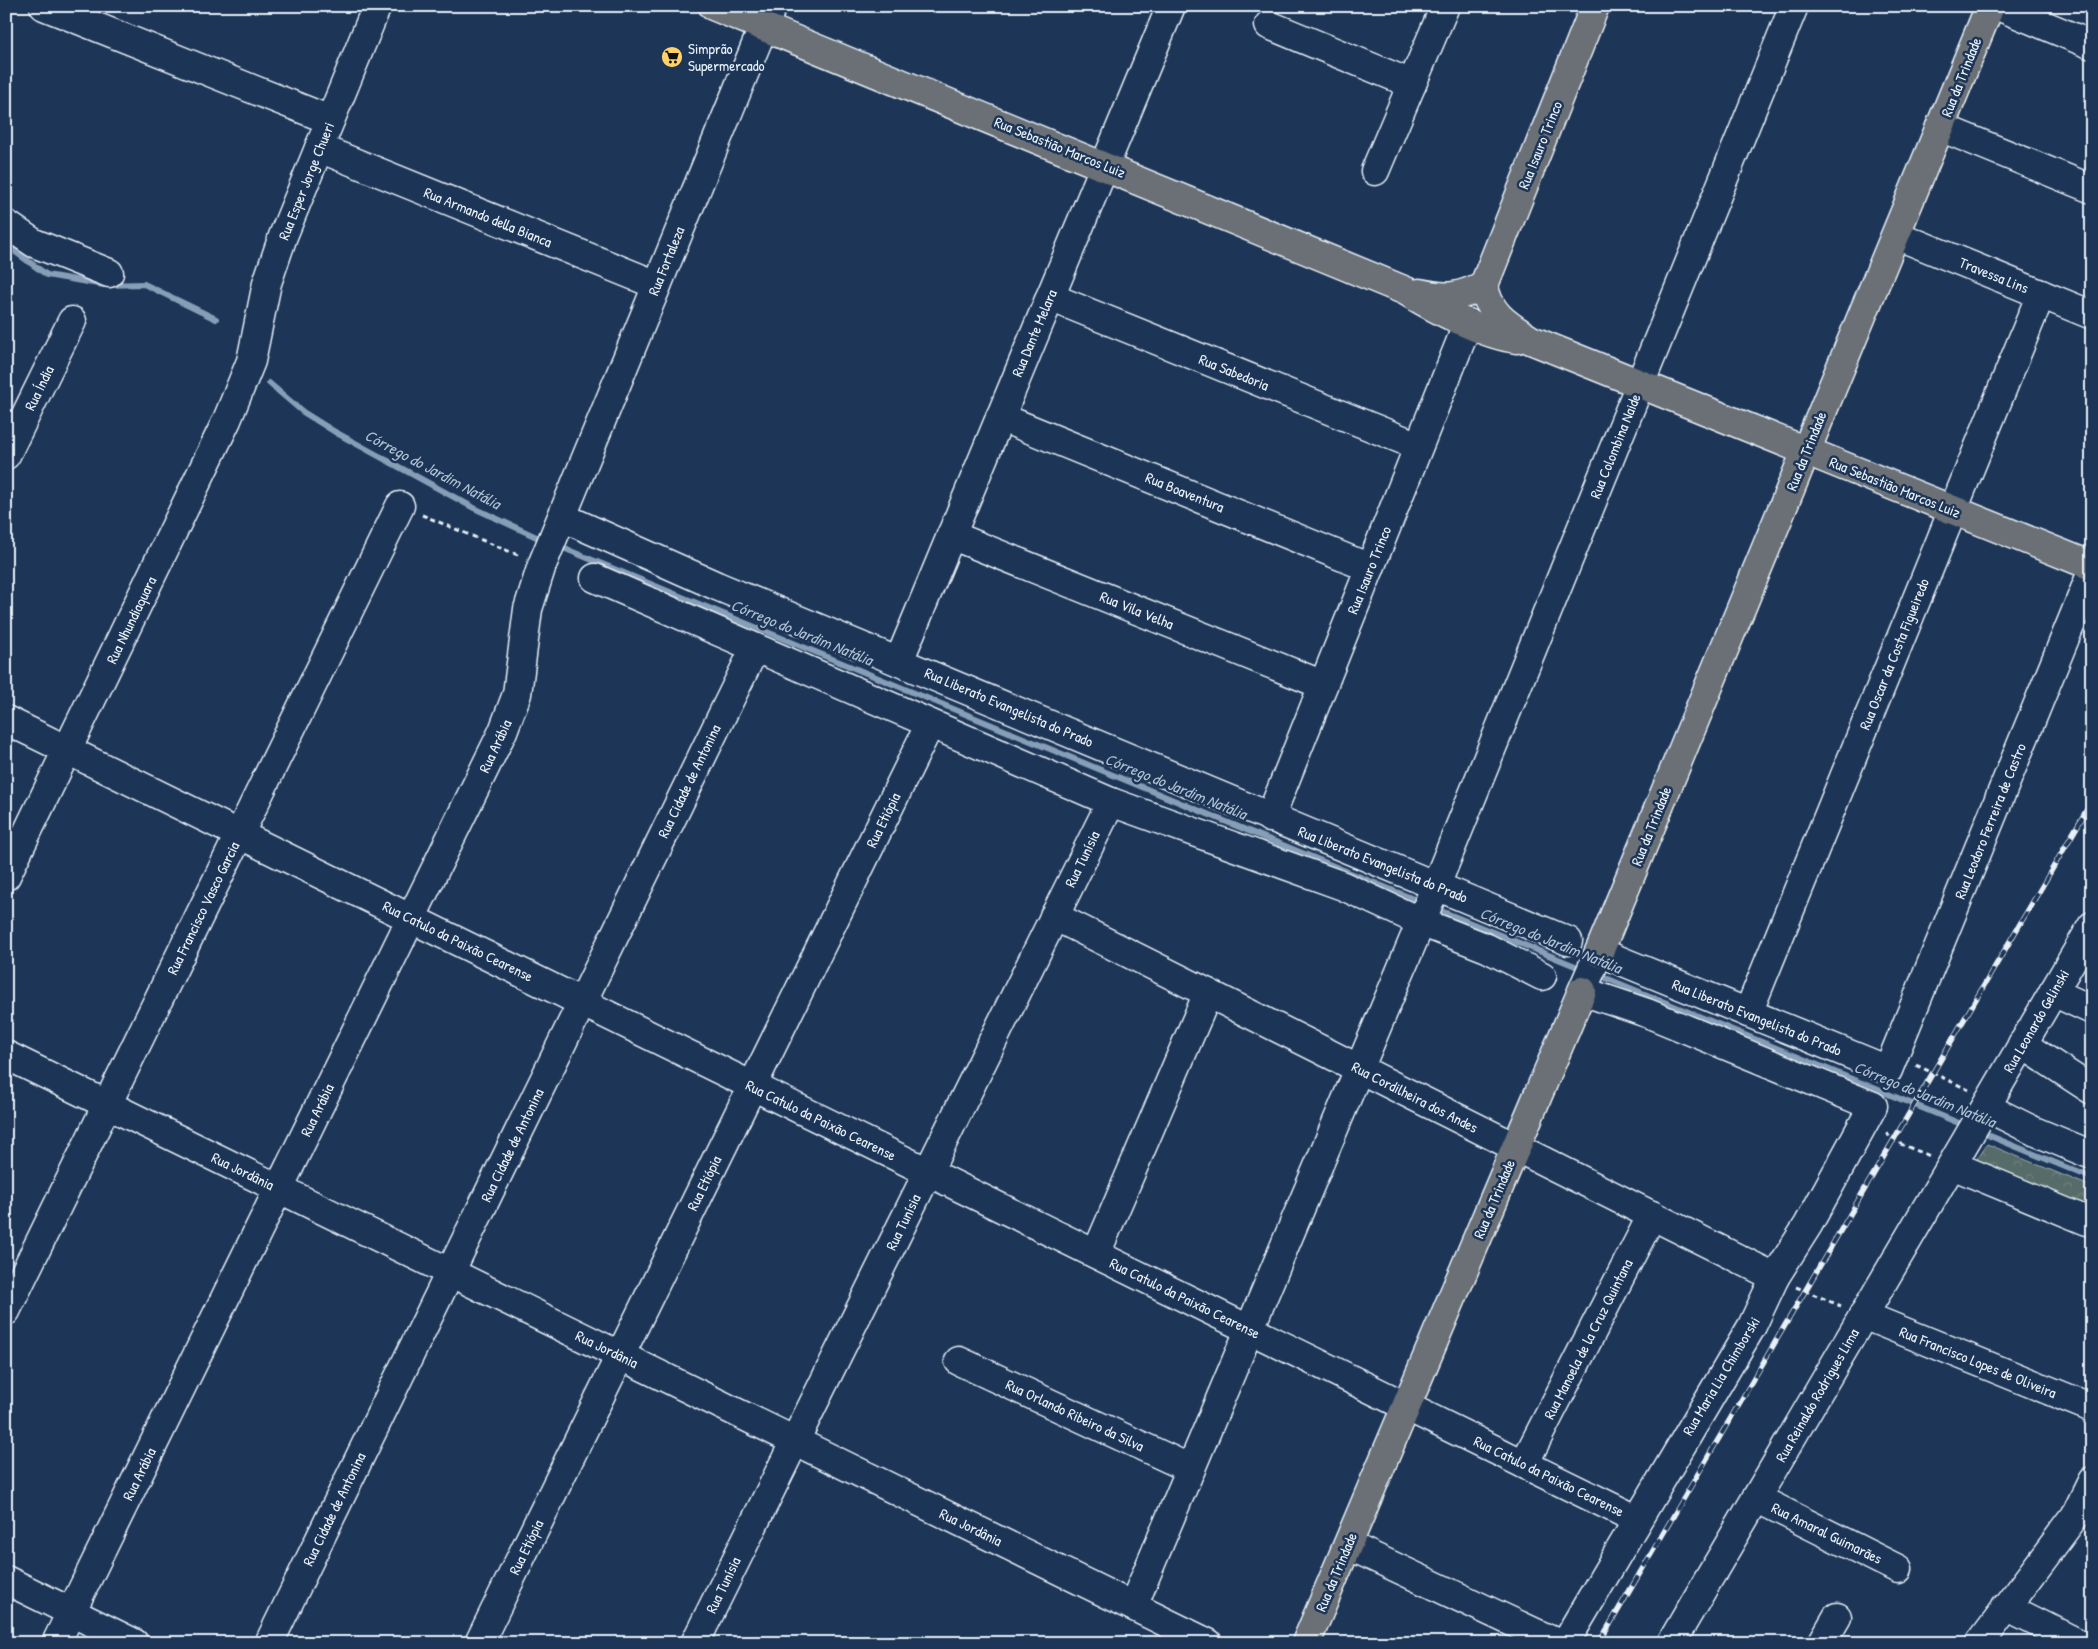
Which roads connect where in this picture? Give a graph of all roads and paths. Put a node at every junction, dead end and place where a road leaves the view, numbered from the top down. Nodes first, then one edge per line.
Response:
1 (44, 6) edge
2 (377, 6) edge
3 (713, 6) edge
4 (1171, 6) edge
5 (1445, 6) edge
6 (1595, 6) edge
7 (1794, 6) edge
8 (1990, 6) edge
9 (1998, 6) edge
10 (767, 16) edge
11 (1269, 25) dead end
12 (2092, 45) edge
13 (1412, 84) junction
14 (330, 120) junction
15 (1940, 127) junction
16 (319, 148) junction
17 (1104, 165) junction
18 (1375, 171) dead end
19 (2092, 190) edge
20 (6, 224) edge
21 (1896, 235) junction
22 (109, 273) dead end
23 (657, 285) junction
24 (1484, 285) junction
25 (1406, 291) junction
26 (2041, 294) junction
27 (1050, 297) junction
28 (2092, 315) edge
29 (72, 321) dead end
30 (1468, 322) junction
31 (1531, 340) junction
32 (250, 361) joint
33 (1640, 383) junction
34 (1000, 417) junction
35 (1418, 446) junction
36 (7, 450) edge
37 (1806, 450) junction
38 (400, 506) joint
39 (1953, 510) junction
40 (562, 517) junction
41 (951, 535) junction
42 (542, 565) junction
43 (2092, 566) edge
44 (1370, 568) junction
45 (2092, 572) edge
46 (595, 578) dead end
47 (755, 648) junction
48 (899, 660) junction
49 (1323, 685) junction
50 (6, 720) edge
51 (930, 724) junction
52 (68, 750) junction
53 (1111, 802) junction
54 (1270, 818) junction
55 (240, 835) junction
56 (6, 876) edge
57 (1435, 885) junction
58 (1054, 916) junction
59 (411, 918) junction
60 (1421, 922) junction
61 (2092, 926) edge
62 (1568, 941) dead end
63 (1599, 952) junction
64 (1542, 976) dead end
65 (1582, 991) junction
66 (2053, 992) junction
67 (1208, 993) junction
68 (582, 1002) junction
69 (2092, 1010) edge
70 (1748, 1013) junction
71 (2022, 1044) junction
72 (6, 1055) edge
73 (1891, 1062) junction
74 (1359, 1069) junction
75 (752, 1086) junction
76 (2092, 1090) edge
77 (107, 1104) junction
78 (1873, 1106) junction
79 (1985, 1108) junction
80 (1515, 1147) junction
81 (2092, 1155) edge
82 (1957, 1156) junction
83 (928, 1172) junction
84 (279, 1188) junction
85 (1652, 1215) junction
86 (2092, 1223) edge
87 (1096, 1254) junction
88 (450, 1272) junction
89 (1776, 1277) junction
90 (6, 1311) edge
91 (1864, 1315) junction
92 (1250, 1330) junction
93 (620, 1355) junction
94 (959, 1361) dead end
95 (1406, 1406) junction
96 (2092, 1408) edge
97 (795, 1441) junction
98 (1524, 1464) junction
99 (1191, 1469) junction
100 (2092, 1481) edge
101 (1756, 1498) junction
102 (1636, 1519) junction
103 (1348, 1545) junction
104 (1898, 1568) dead end
105 (6, 1580) edge
106 (1133, 1606) junction
107 (2006, 1607) junction
108 (71, 1612) junction
109 (1837, 1617) dead end
110 (56, 1643) edge
111 (134, 1643) edge
112 (269, 1643) edge
113 (479, 1643) edge
114 (695, 1643) edge
115 (1208, 1643) edge
116 (1306, 1643) edge
117 (1557, 1643) edge
118 (1565, 1643) edge
119 (1671, 1643) edge
120 (1822, 1643) edge
121 (1980, 1643) edge
122 (2078, 1643) edge

1 - 14 street
2 - 14 street, Rua Esper Jorge Chueri
3 - 10 main road, Rua Sebastião Marcos Luiz
4 - 17 street, Rua Dante Melara
5 - 13 street
6 - 24 main road, Rua Isauro Trinco
7 - 33 street, Rua Colombina Naide
8 - 15 main road, Rua da Trindade
9 - 12 street
10 - 17 main road, Rua Sebastião Marcos Luiz
10 - 23 street, Rua Fortaleza
11 - 13 street
13 - 18 street
14 - 16 street, Rua Esper Jorge Chueri
15 - 19 street
15 - 21 main road, Rua da Trindade
16 - 23 street, Rua Armando della Bianca
16 - 32 street, Rua Esper Jorge Chueri
17 - 25 main road, Rua Sebastião Marcos Luiz
17 - 27 street, Rua Dante Melara
20 - 22 street
21 - 26 street, Travessa Lins
21 - 37 main road, Rua da Trindade
23 - 40 street, Rua Fortaleza
24 - 25 main road, Rua Sebastião Marcos Luiz
24 - 31 main road, Rua Sebastião Marcos Luiz
25 - 30 main road, Rua Sebastião Marcos Luiz
26 - 28 street, Travessa Lins
26 - 39 street, Rua Oscar da Costa Figueiredo
27 - 34 street, Rua Dante Melara
27 - 35 street, Rua Sabedoria
29 - 36 street, Rua Índia
30 - 31 main road, Rua Sebastião Marcos Luiz
30 - 35 street, Rua Isauro Trinco
31 - 33 main road, Rua Sebastião Marcos Luiz
32 - 52 street, Rua Nhundiaquara
33 - 37 main road, Rua Sebastião Marcos Luiz
33 - 57 street, Rua Colombina Naide
34 - 41 street, Rua Dante Melara
34 - 44 street, Rua Boaventura
35 - 44 street, Rua Isauro Trinco
37 - 39 main road, Rua Sebastião Marcos Luiz
37 - 63 main road, Rua da Trindade
38 - 42 path
38 - 55 street, Rua Francisco Vasco Garcia
39 - 43 main road, Rua Sebastião Marcos Luiz
39 - 70 street, Rua Oscar da Costa Figueiredo
40 - 42 street, Rua Fortaleza
40 - 48 street, Rua Liberato Evangelista do Prado
41 - 48 street, Rua Dante Melara
41 - 49 street, Rua Vila Velha
42 - 59 street, Rua Arábia
44 - 49 street, Rua Isauro Trinco
45 - 73 street, Rua Leodoro Ferreira de Castro
46 - 47 street
47 - 51 street
47 - 68 street, Rua Cidade de Antonina
48 - 54 street, Rua Liberato Evangelista do Prado
49 - 54 street, Rua Isauro Trinco
50 - 52 street, Rua Catulo da Paixão Cearense
51 - 53 street
51 - 75 street, Rua Etiópia
52 - 55 street, Rua Catulo da Paixão Cearense
52 - 56 street, Rua Nhundiaquara
53 - 58 street, Rua Tunísia
53 - 60 street
54 - 57 street, Rua Liberato Evangelista do Prado
55 - 59 street, Rua Catulo da Paixão Cearense
55 - 77 street, Rua Francisco Vasco Garcia
57 - 60 street, Rua Colombina Naide
57 - 62 street, Rua Liberato Evangelista do Prado
58 - 67 street, Rua Cordilheira dos Andes
58 - 83 street, Rua Tunísia
59 - 68 street, Rua Catulo da Paixão Cearense
59 - 84 street, Rua Arábia
60 - 64 street
60 - 74 street, Rua Colombina Naide
61 - 66 street, Rua Leonardo Gelinski
63 - 65 street, Rua da Trindade
63 - 70 street, Rua Liberato Evangelista do Prado
65 - 78 street
65 - 80 main road, Rua da Trindade
66 - 69 street
66 - 71 street, Rua Leonardo Gelinski
67 - 74 street, Rua Cordilheira dos Andes
67 - 87 street
68 - 75 street, Rua Catulo da Paixão Cearense
68 - 88 street, Rua Cidade de Antonina
70 - 73 street, Rua Liberato Evangelista do Prado
71 - 76 street
71 - 79 street, Rua Leonardo Gelinski
72 - 77 street, Rua Jordânia
73 - 79 path
74 - 80 street, Rua Cordilheira dos Andes
74 - 92 street, Rua Colombina Naide
75 - 83 street, Rua Catulo da Paixão Cearense
75 - 93 street, Rua Etiópia
77 - 84 street, Rua Jordânia
77 - 90 street, Rua Francisco Vasco Garcia
78 - 82 path
78 - 89 street, Rua Maria Lia Chimborski
79 - 81 street
79 - 82 street, Rua Leonardo Gelinski
80 - 85 street, Rua Cordilheira dos Andes
80 - 95 main road, Rua da Trindade
82 - 86 street
82 - 91 street, Rua Reinaldo Rodrigues Lima
83 - 87 street, Rua Catulo da Paixão Cearense
83 - 97 street, Rua Tunísia
84 - 88 street, Rua Jordânia
84 - 108 street, Rua Arábia
85 - 89 street, Rua Cordilheira dos Andes
85 - 98 street, Rua Manoela de la Cruz Quintana
87 - 92 street, Rua Catulo da Paixão Cearense
88 - 93 street, Rua Jordânia
88 - 112 street, Rua Cidade de Antonina
89 - 91 path
89 - 102 street, Rua Maria Lia Chimborski
91 - 96 street, Rua Francisco Lopes de Oliveira
91 - 101 street, Rua Reinaldo Rodrigues Lima
92 - 95 street, Rua Catulo da Paixão Cearense
92 - 99 street, Rua Colombina Naide
93 - 97 street, Rua Jordânia
93 - 113 street, Rua Etiópia
94 - 99 street, Rua Orlando Ribeiro da Silva
95 - 98 street, Rua Catulo da Paixão Cearense
95 - 103 main road, Rua da Trindade
97 - 106 street, Rua Jordânia
97 - 114 street, Rua Tunísia
98 - 102 street, Rua Catulo da Paixão Cearense
99 - 106 street, Rua Colombina Naide
100 - 107 street
101 - 104 street, Rua Amaral Guimarães
101 - 119 street, Rua Reinaldo Rodrigues Lima
102 - 118 street, Rua Maria Lia Chimborski
103 - 116 main road, Rua da Trindade
103 - 117 street
105 - 108 street
106 - 115 street, Rua Jordânia
107 - 121 street
107 - 122 street
108 - 110 street, Rua Arábia
108 - 111 street
109 - 120 street

